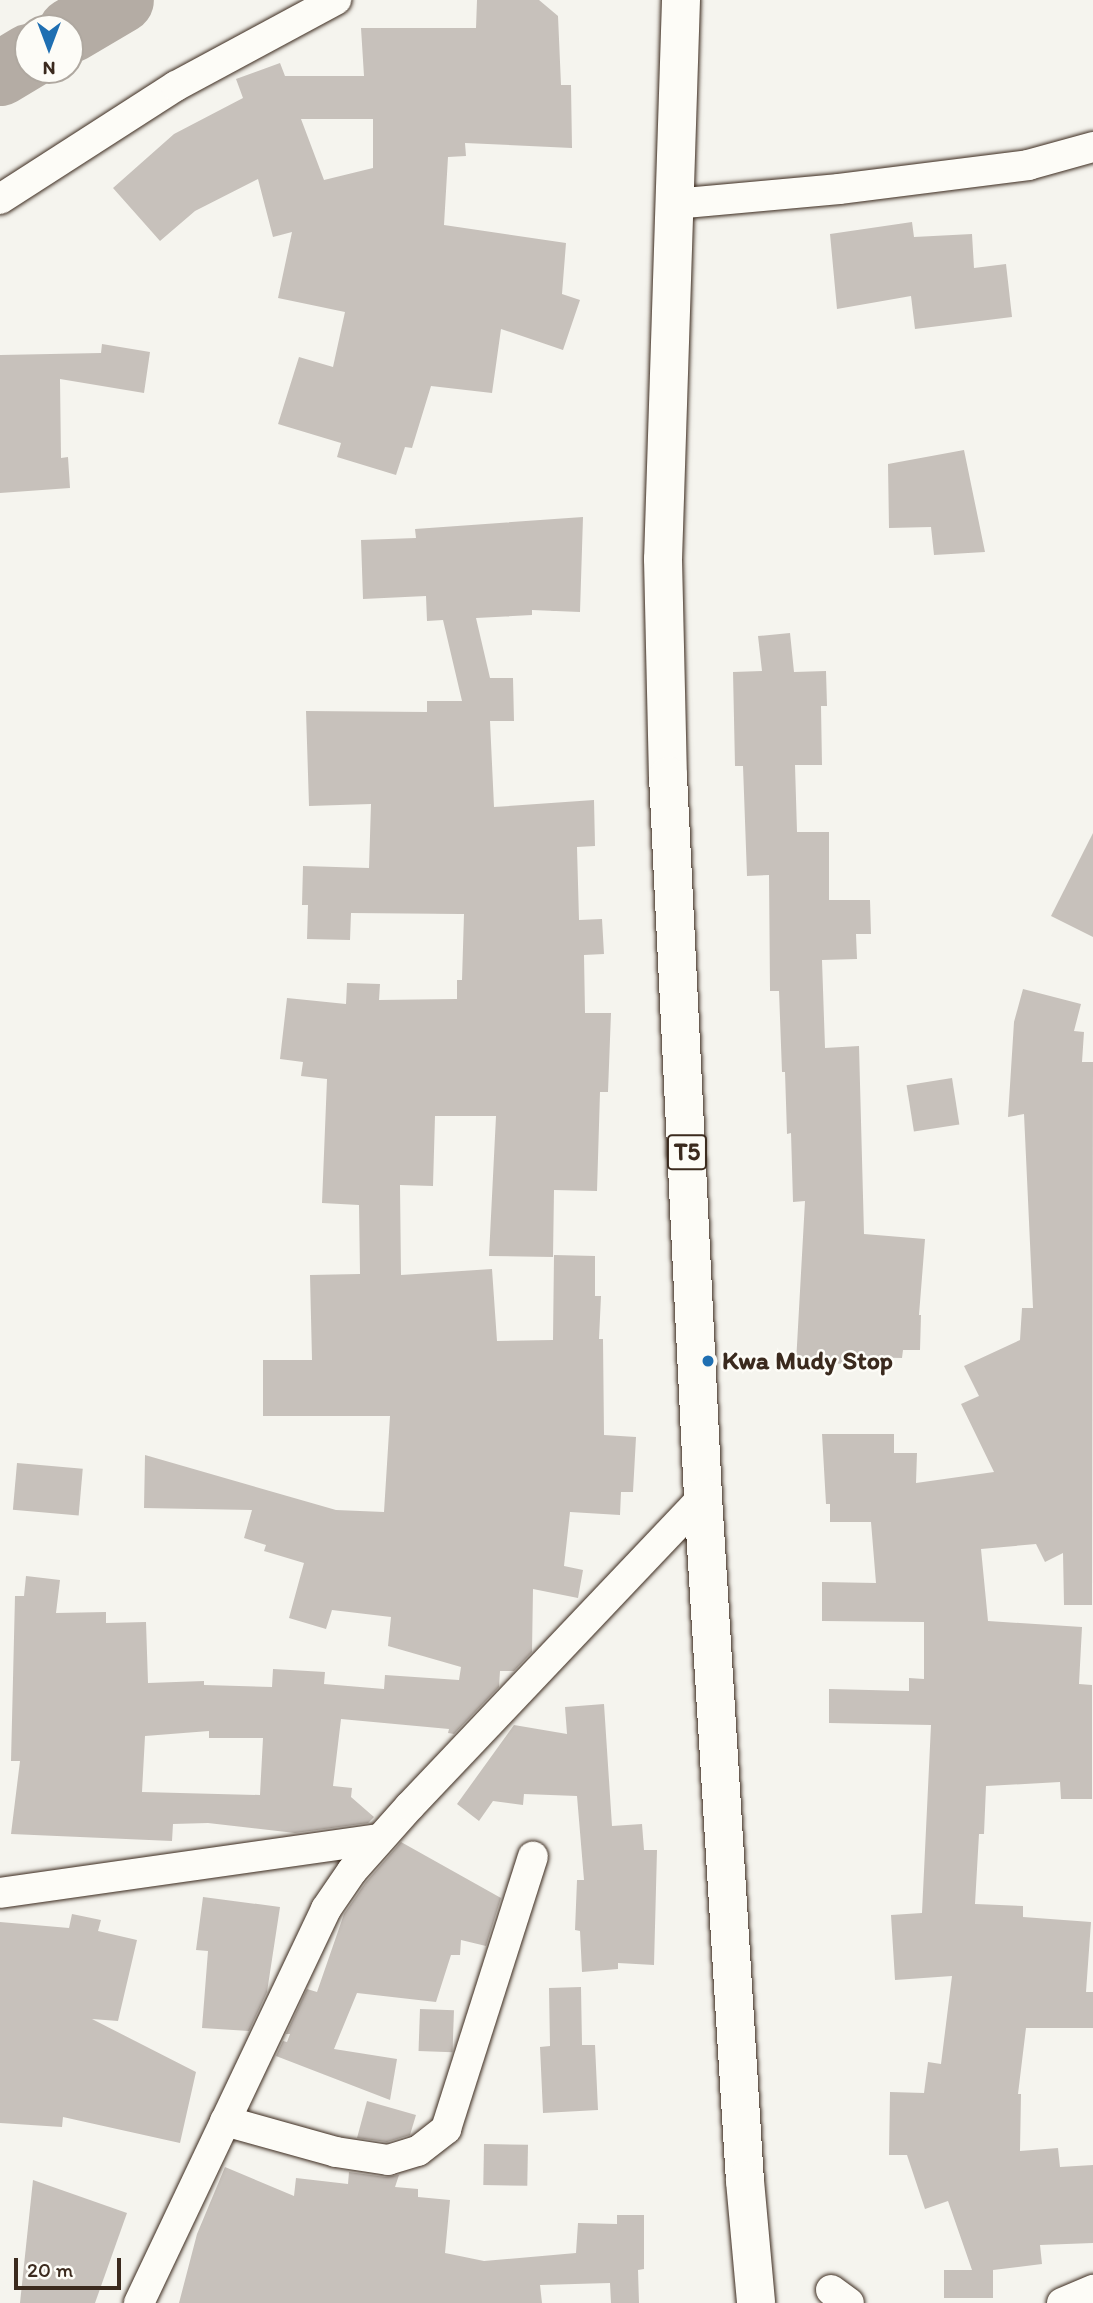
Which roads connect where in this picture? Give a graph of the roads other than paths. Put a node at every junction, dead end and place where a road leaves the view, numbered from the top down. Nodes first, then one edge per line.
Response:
1 (336, 0) edge
2 (681, 0) edge
3 (1093, 147) edge
4 (0, 199) edge
5 (674, 204) junction
6 (704, 1497) junction
7 (379, 1839) junction
8 (533, 1857) dead end
9 (0, 1893) edge
10 (225, 2121) junction
11 (1093, 2290) edge
12 (139, 2303) edge
13 (756, 2303) edge
14 (1062, 2303) edge

1 - 4 street
2 - 5 highway, T5
3 - 5 street
5 - 6 highway, T5
6 - 7 street
6 - 13 highway, T5
7 - 9 street
7 - 10 street
8 - 10 street
10 - 12 street
11 - 14 street

